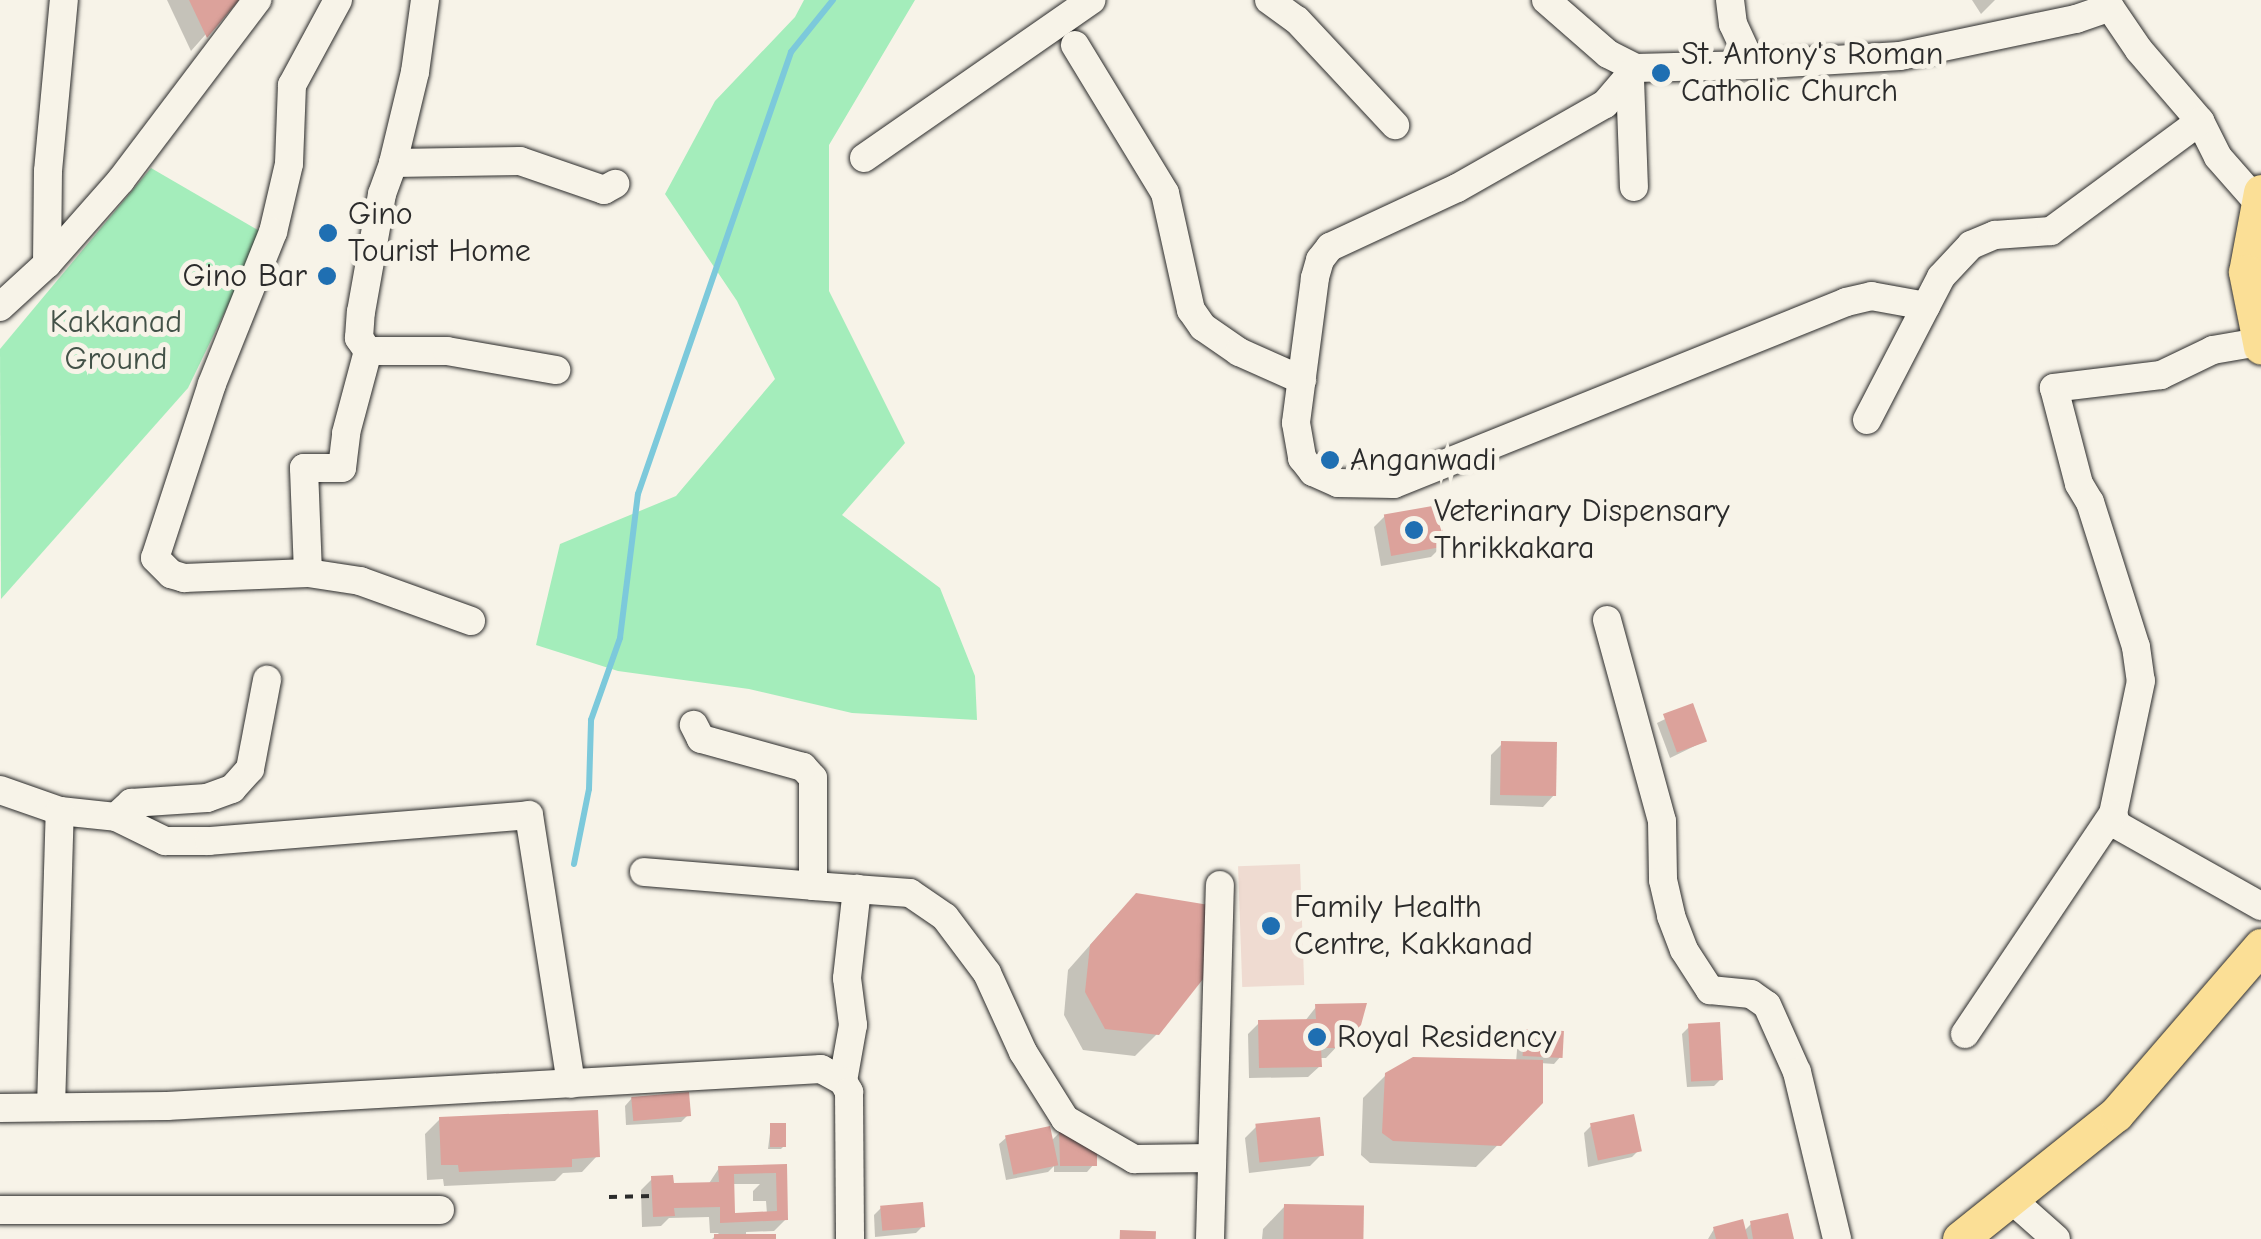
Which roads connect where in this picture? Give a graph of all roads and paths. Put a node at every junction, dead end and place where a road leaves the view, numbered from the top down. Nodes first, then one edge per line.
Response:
1 (64, 0) edge
2 (257, 0) edge
3 (338, 0) edge
4 (425, 0) edge
5 (1090, 0) edge
6 (1269, 0) edge
7 (1546, 0) edge
8 (1730, 0) edge
9 (2107, 4) edge
10 (1075, 45) dead end
11 (1752, 65) junction
12 (1633, 73) junction
13 (2200, 121) junction
14 (1395, 124) dead end
15 (864, 158) dead end
16 (393, 162) junction
17 (615, 184) dead end
18 (1634, 187) dead end
19 (2260, 201) edge
20 (46, 264) junction
21 (1926, 306) junction
22 (0, 307) edge
23 (2260, 344) edge
24 (368, 351) junction
25 (556, 370) dead end
26 (1302, 380) junction
27 (1867, 420) dead end
28 (308, 573) junction
29 (1606, 620) dead end
30 (471, 621) dead end
31 (267, 680) dead end
32 (694, 725) dead end
33 (0, 790) edge
34 (60, 811) junction
35 (2113, 814) junction
36 (116, 817) junction
37 (644, 872) dead end
38 (1220, 885) dead end
39 (814, 886) junction
40 (857, 888) junction
41 (2261, 906) edge
42 (2261, 946) edge
43 (1965, 1034) dead end
44 (843, 1081) junction
45 (571, 1084) junction
46 (51, 1107) junction
47 (0, 1108) edge
48 (1211, 1158) junction
49 (652, 1196) dead end
50 (609, 1197) dead end
51 (2012, 1199) junction
52 (0, 1210) edge
53 (440, 1210) dead end
54 (850, 1239) edge
55 (1210, 1239) edge
56 (1838, 1239) edge
57 (1960, 1239) edge
58 (2056, 1239) edge

1 - 20 street
2 - 20 street
3 - 28 street
4 - 16 street
5 - 15 street
6 - 14 street
7 - 12 street
8 - 11 street
9 - 11 street
9 - 13 street
10 - 26 street
11 - 12 street
12 - 18 street
12 - 26 street
13 - 19 street
13 - 21 street
16 - 17 street
16 - 24 street
19 - 23 main road
20 - 22 street
21 - 26 street
21 - 27 street
23 - 35 street
24 - 25 street
24 - 28 street
28 - 30 street
29 - 56 street
31 - 36 street
32 - 39 street
33 - 34 street
34 - 36 street
34 - 46 street
35 - 41 street
35 - 43 street
36 - 45 street
37 - 39 street
38 - 48 street
39 - 40 street
40 - 44 street
40 - 48 street
42 - 51 main road
44 - 45 street
44 - 54 street
45 - 46 street
46 - 47 street
48 - 55 street
49 - 50 path
51 - 57 main road
51 - 58 street
52 - 53 street

